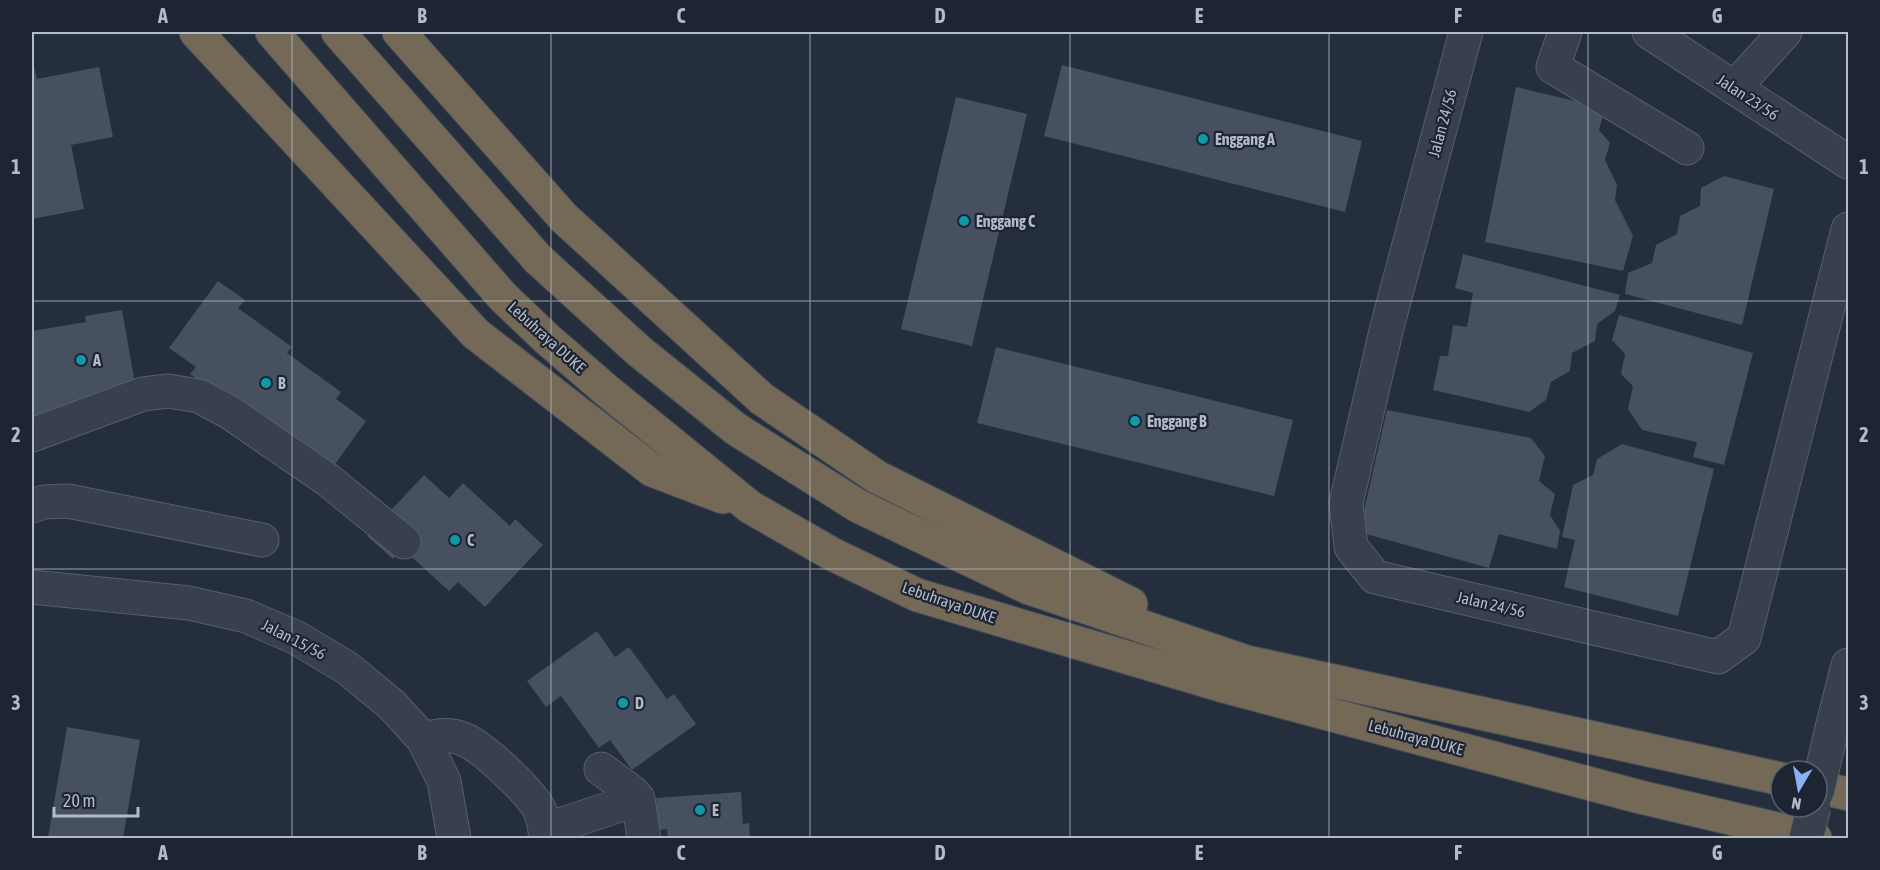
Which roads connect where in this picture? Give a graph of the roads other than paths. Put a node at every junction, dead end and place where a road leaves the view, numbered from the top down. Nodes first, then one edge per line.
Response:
1 (196, 32) edge
2 (273, 32) edge
3 (338, 32) edge
4 (399, 32) edge
5 (1466, 32) edge
6 (1565, 32) edge
7 (1649, 32) edge
8 (1785, 32) edge
9 (1734, 88) junction
10 (1687, 148) dead end
11 (1848, 162) edge
12 (1848, 229) edge
13 (32, 435) edge
14 (32, 506) edge
15 (750, 507) junction
16 (262, 540) dead end
17 (404, 542) dead end
18 (32, 587) edge
19 (1247, 662) junction
20 (1848, 665) edge
21 (423, 739) junction
22 (1825, 759) edge
23 (601, 769) dead end
24 (1769, 776) edge
25 (1829, 790) edge
26 (1848, 794) edge
27 (638, 799) junction
28 (1811, 819) edge
29 (545, 834) edge
30 (454, 838) edge
31 (644, 838) edge
32 (1806, 838) edge
33 (1815, 838) edge

1 - 15 highway
2 - 15 highway, Lebuhraya DUKE
3 - 19 highway
4 - 19 highway
5 - 12 street, Jalan 24/56
6 - 10 street
7 - 9 street, Jalan 23/56
8 - 9 street
9 - 11 street, Jalan 23/56
13 - 17 street
14 - 16 street
15 - 33 highway, Lebuhraya DUKE
18 - 21 street, Jalan 15/56
19 - 24 highway
20 - 22 street, bridge
21 - 29 street
21 - 30 street, Jalan 15/56
23 - 27 street
25 - 26 highway
27 - 29 street
27 - 31 street
28 - 32 street, bridge

